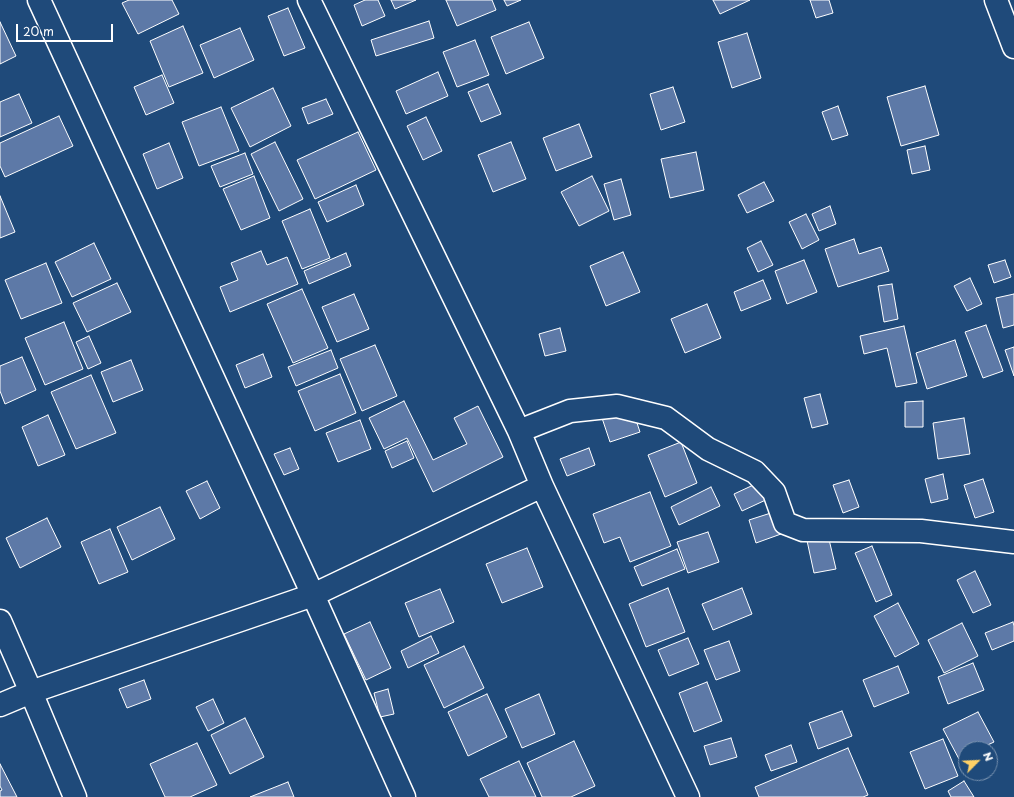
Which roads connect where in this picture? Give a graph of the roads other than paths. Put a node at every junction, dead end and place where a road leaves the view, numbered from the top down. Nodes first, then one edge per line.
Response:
1 (39, 0) edge
2 (309, 0) edge
3 (996, 0) edge
4 (1014, 47) edge
5 (519, 431) junction
6 (542, 486) junction
7 (1014, 542) edge
8 (313, 595) junction
9 (0, 621) edge
10 (31, 692) junction
11 (0, 705) edge
12 (75, 797) edge
13 (404, 797) edge
14 (688, 797) edge

1 - 8 street
2 - 5 street
3 - 4 street
5 - 6 street
5 - 7 street
6 - 8 street
6 - 14 street
8 - 10 street
8 - 13 street
9 - 10 street
10 - 11 street
10 - 12 street

